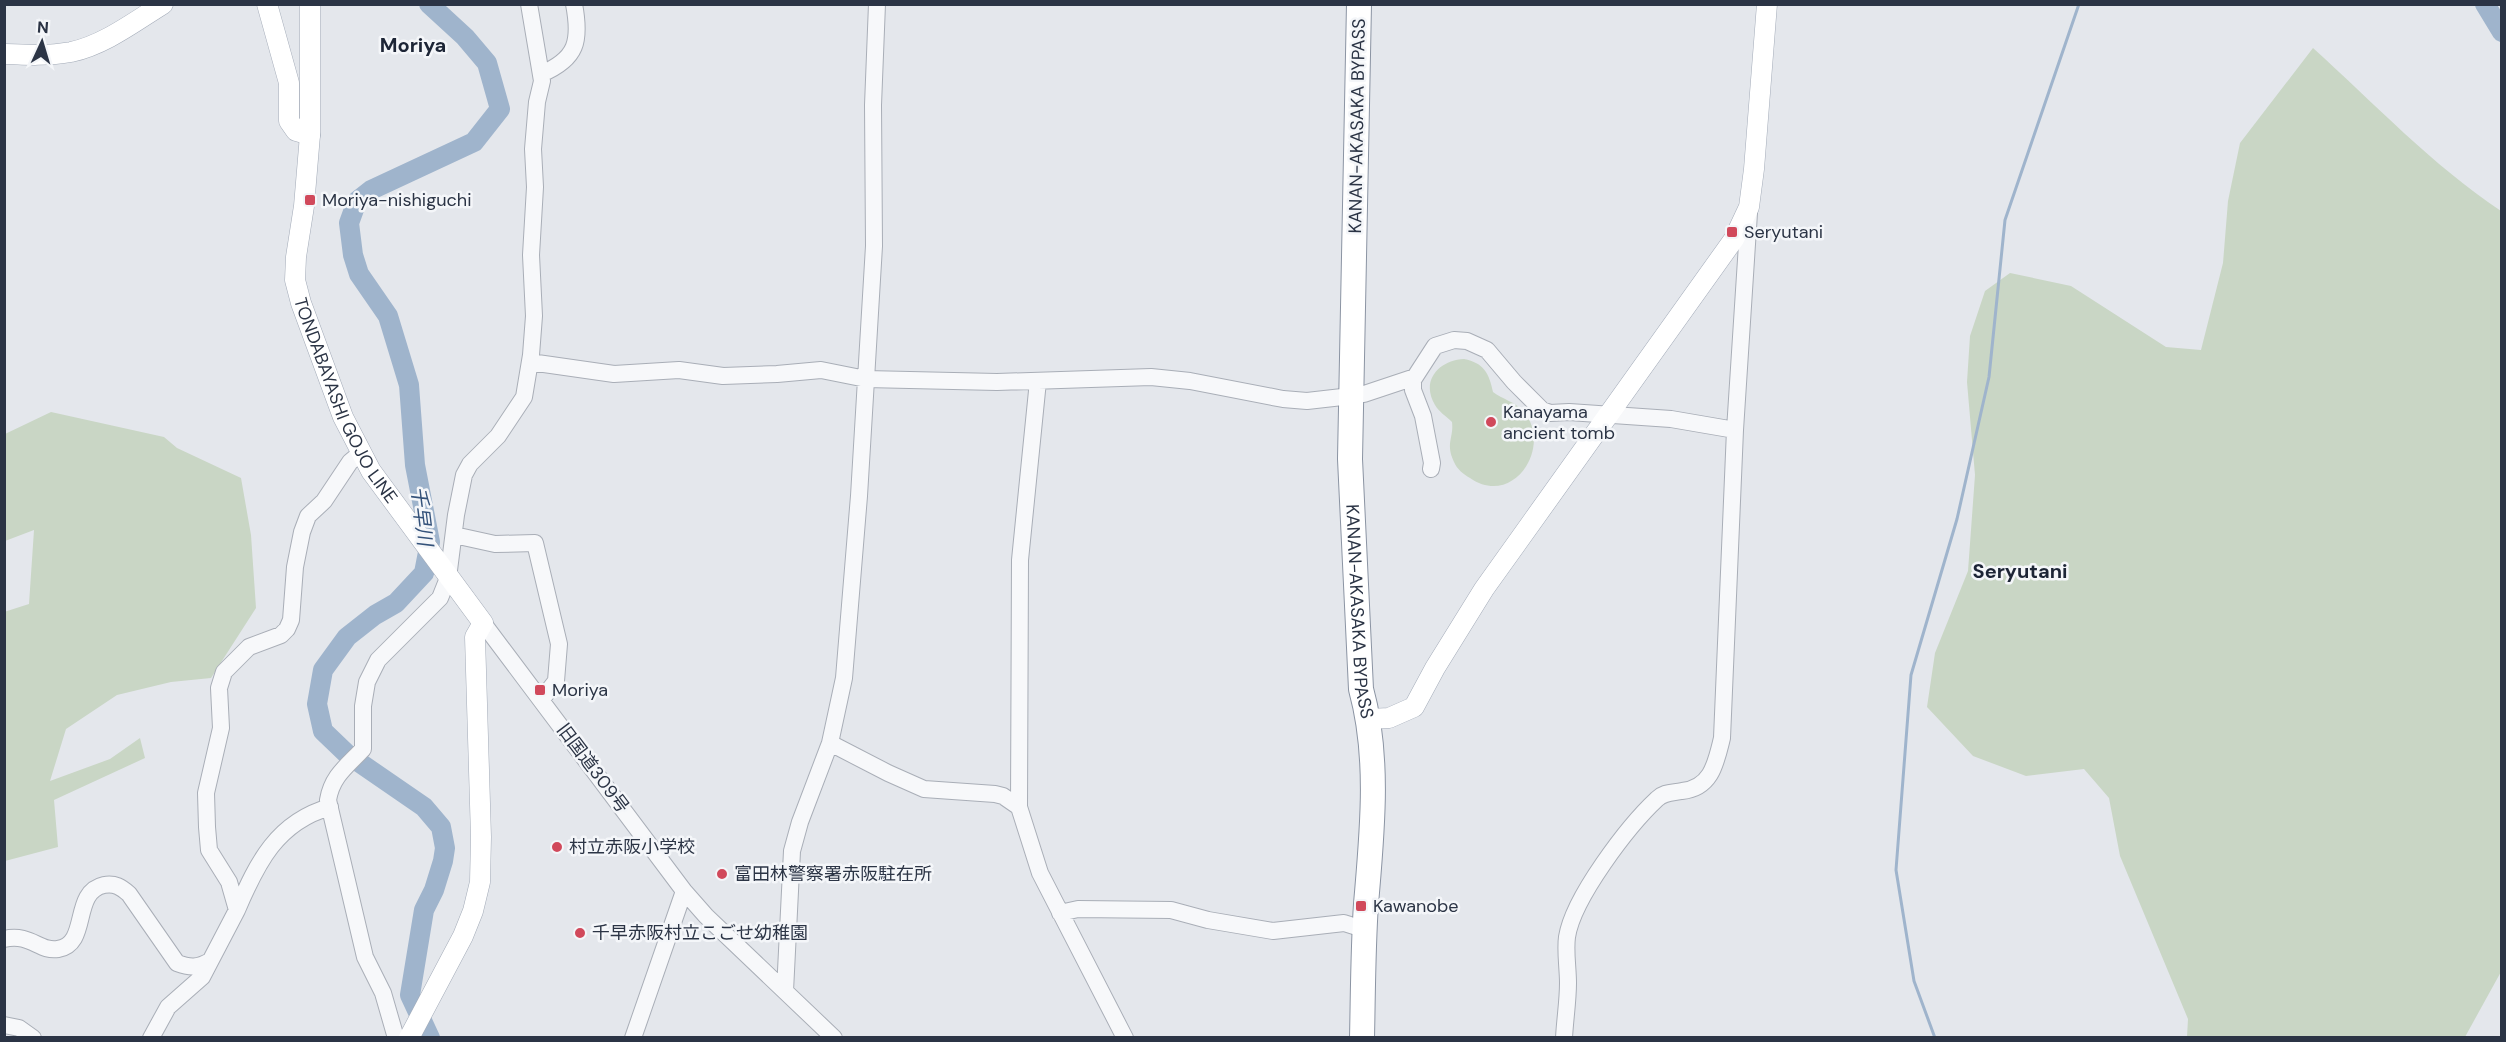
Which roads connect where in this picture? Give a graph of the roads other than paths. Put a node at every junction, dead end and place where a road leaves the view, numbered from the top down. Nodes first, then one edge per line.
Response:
1 (163, 4) edge
2 (267, 4) edge
3 (310, 4) edge
4 (529, 4) edge
5 (574, 4) edge
6 (877, 4) edge
7 (1359, 4) edge
8 (1373, 4) edge
9 (1767, 4) edge
10 (4, 54) edge
11 (541, 74) junction
12 (310, 135) junction
13 (1749, 207) junction
14 (530, 362) junction
15 (1415, 377) junction
16 (866, 379) junction
17 (1038, 381) junction
18 (1357, 395) junction
19 (1610, 414) junction
20 (1735, 430) junction
21 (362, 452) junction
22 (1431, 470) dead end
23 (454, 535) junction
24 (443, 571) junction
25 (483, 623) junction
26 (542, 699) junction
27 (1369, 718) junction
28 (831, 743) junction
29 (330, 807) junction
30 (1019, 807) junction
31 (684, 891) junction
32 (237, 910) junction
33 (1060, 913) junction
34 (1366, 930) junction
35 (4, 939) edge
36 (210, 961) junction
37 (785, 991) junction
38 (4, 1025) edge
39 (634, 1036) edge
40 (33, 1038) edge
41 (152, 1038) edge
42 (396, 1038) edge
43 (409, 1038) edge
44 (834, 1038) edge
45 (1125, 1038) edge
46 (1362, 1038) edge
47 (1564, 1038) edge

1 - 10 main road
2 - 12 main road
3 - 12 main road, TONDABAYASHI GOJO LINE
4 - 11 street
5 - 11 street
6 - 16 street
7 - 18 highway, KANAN-AKASAKA BYPASS
8 - 18 highway, KANAN-AKASAKA BYPASS
9 - 13 main road
11 - 14 street
12 - 21 main road, TONDABAYASHI GOJO LINE
13 - 19 main road
13 - 20 street
14 - 16 street
14 - 23 street
15 - 18 street
15 - 19 street
15 - 22 street
16 - 17 street
16 - 28 street
17 - 18 street
17 - 30 street
18 - 27 highway, KANAN-AKASAKA BYPASS
19 - 20 street
19 - 27 main road
20 - 47 street
21 - 24 main road, TONDABAYASHI GOJO LINE
21 - 32 street
23 - 24 street
23 - 26 street
24 - 25 main road, TONDABAYASHI GOJO LINE
24 - 29 street
25 - 26 street, 旧国道309号
25 - 43 main road
26 - 31 street, 旧国道309号
27 - 34 highway, KANAN-AKASAKA BYPASS
28 - 30 street
28 - 37 street
29 - 32 street
29 - 42 street
30 - 33 street
31 - 37 street, 旧国道309号
31 - 39 street
32 - 36 street
33 - 34 street
33 - 45 street
34 - 46 highway, KANAN-AKASAKA BYPASS
35 - 36 street
36 - 41 street
37 - 44 street, 旧国道309号
38 - 40 street

